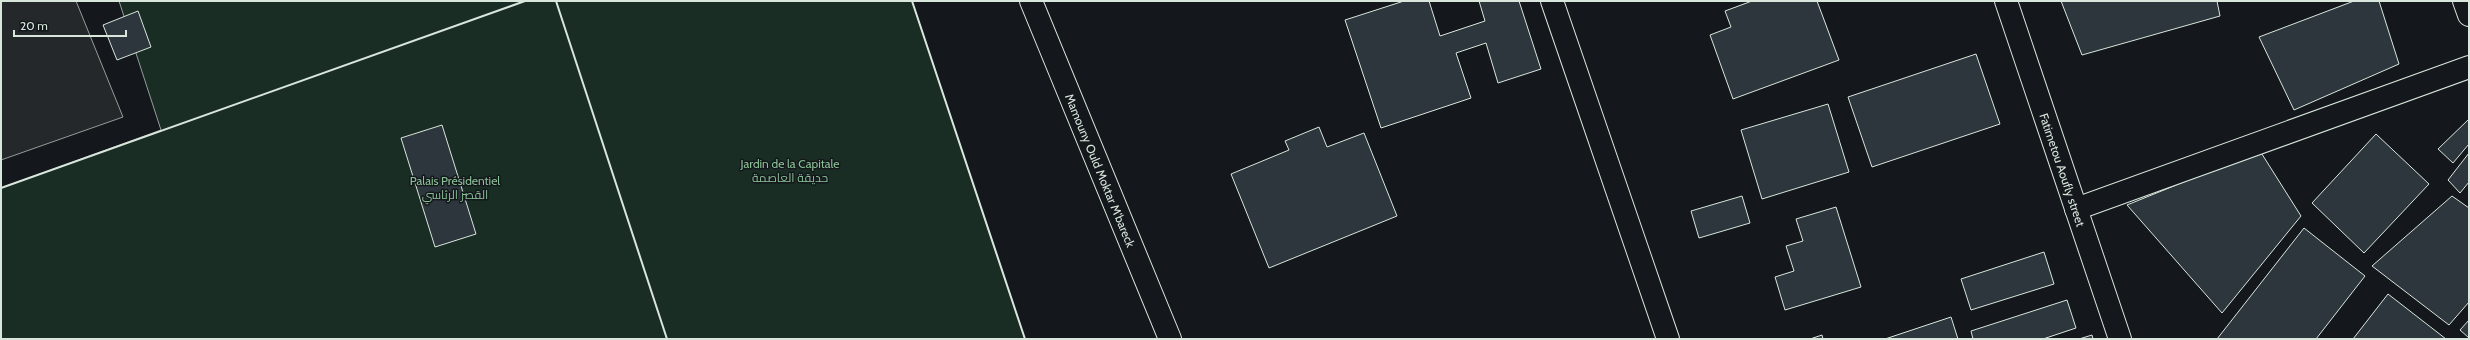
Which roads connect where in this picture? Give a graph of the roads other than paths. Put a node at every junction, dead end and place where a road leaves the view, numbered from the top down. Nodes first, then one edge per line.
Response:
1 (1031, 1) edge
2 (1552, 1) edge
3 (2006, 1) edge
4 (2464, 1) edge
5 (2469, 15) edge
6 (2469, 67) edge
7 (2076, 209) junction
8 (1170, 339) edge
9 (1668, 339) edge
10 (2120, 339) edge

1 - 8 street, Mamouny Ould Moktar M'bareck
2 - 9 street
3 - 7 street, Fatimetou Aoufly street
4 - 5 street
6 - 7 street
7 - 10 street, Fatimetou Aoufly street

